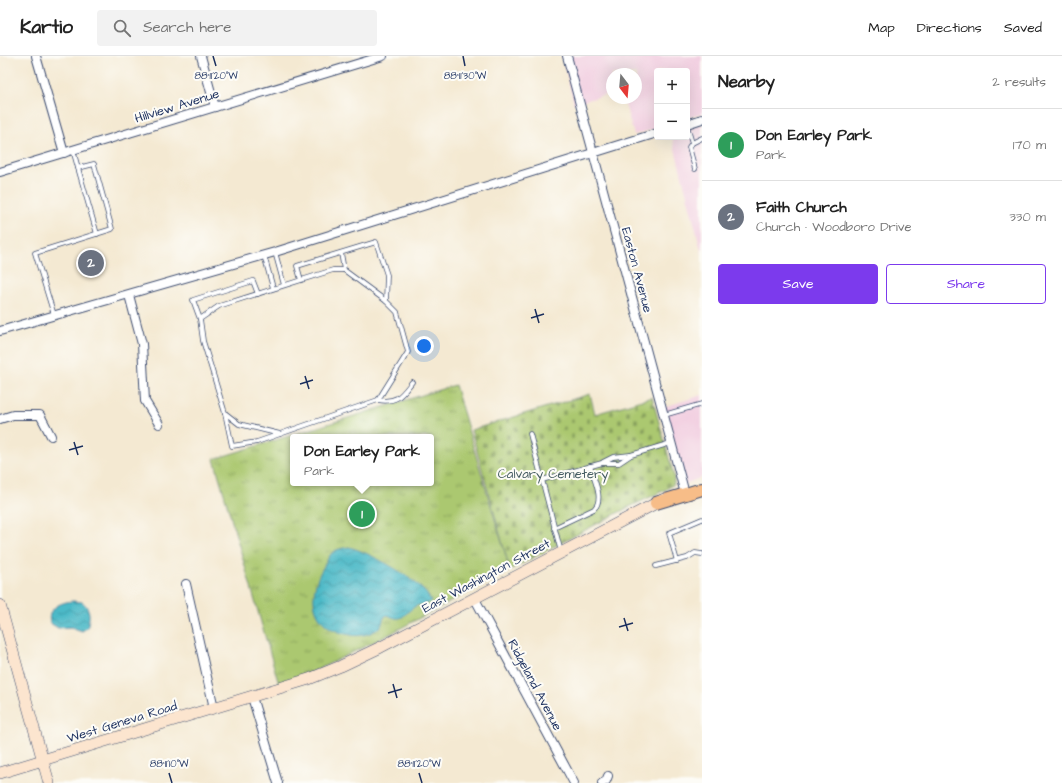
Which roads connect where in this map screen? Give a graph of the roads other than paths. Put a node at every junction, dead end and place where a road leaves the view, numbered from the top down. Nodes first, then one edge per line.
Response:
1 (36, 56) edge
2 (201, 56) edge
3 (383, 56) edge
4 (566, 56) edge
5 (215, 107) junction
6 (702, 119) edge
7 (690, 124) edge
8 (690, 133) edge
9 (654, 134) edge
10 (702, 138) edge
11 (694, 143) junction
12 (702, 144) edge
13 (73, 150) junction
14 (593, 152) junction
15 (64, 153) junction
16 (78, 168) junction
17 (695, 169) dead end
18 (0, 172) edge
19 (97, 234) junction
20 (275, 252) junction
21 (341, 253) junction
22 (264, 255) junction
23 (344, 270) junction
24 (302, 280) junction
25 (284, 285) junction
26 (273, 288) junction
27 (258, 294) junction
28 (129, 295) junction
29 (386, 301) junction
30 (54, 315) junction
31 (200, 319) junction
32 (0, 331) edge
33 (412, 382) dead end
34 (378, 400) junction
35 (702, 404) edge
36 (225, 413) junction
37 (664, 414) junction
38 (0, 419) edge
39 (159, 424) dead end
40 (280, 434) junction
41 (530, 434) dead end
42 (51, 436) dead end
43 (671, 443) junction
44 (631, 454) junction
45 (602, 463) junction
46 (590, 466) junction
47 (542, 480) junction
48 (702, 483) edge
49 (684, 490) junction
50 (702, 490) edge
51 (656, 503) junction
52 (702, 519) edge
53 (554, 528) junction
54 (561, 552) junction
55 (702, 554) edge
56 (676, 561) junction
57 (656, 566) dead end
58 (186, 584) dead end
59 (475, 599) junction
60 (0, 605) edge
61 (252, 696) junction
62 (214, 708) junction
63 (43, 760) junction
64 (0, 773) edge
65 (608, 776) dead end
66 (49, 783) edge
67 (278, 783) edge
68 (574, 783) edge
69 (602, 783) edge

1 - 15 street
2 - 5 street
3 - 5 street, Hillview Avenue
4 - 14 street, Easton Avenue
5 - 13 street, Hillview Avenue
6 - 7 street
8 - 11 lane
9 - 14 street
10 - 11 lane
11 - 12 lane
11 - 17 lane
13 - 15 street, Hillview Avenue
13 - 16 lane
14 - 20 street
14 - 37 street, Easton Avenue
15 - 18 street, Hillview Avenue
16 - 19 lane
16 - 19 lane
19 - 30 lane
20 - 22 street
20 - 25 lane
21 - 23 lane
21 - 24 lane
21 - 29 lane
22 - 26 lane
22 - 28 street
23 - 24 lane
23 - 29 lane
24 - 25 lane
25 - 26 lane
26 - 27 lane
27 - 31 lane
27 - 31 lane
28 - 30 street
28 - 39 street
29 - 34 lane
30 - 32 street
31 - 36 lane
33 - 34 lane
34 - 40 lane
35 - 37 lane
36 - 40 lane
36 - 40 lane
37 - 43 street, Easton Avenue
38 - 42 street
41 - 47 lane
43 - 44 lane
43 - 49 street, Easton Avenue
44 - 45 lane
44 - 45 lane
45 - 46 lane
46 - 47 lane
46 - 53 lane
47 - 53 lane
48 - 49 main road, East Washington Street
49 - 51 main road, East Washington Street
50 - 51 main road
51 - 54 main road, East Washington Street
52 - 56 lane
53 - 54 lane
54 - 59 main road, East Washington Street
55 - 56 lane
56 - 57 lane
58 - 62 street
59 - 61 main road, East Washington Street
59 - 68 street, Ridgeland Avenue
60 - 63 main road
61 - 62 main road, West Geneva Road
61 - 67 street
62 - 63 main road, West Geneva Road
63 - 64 main road, West Geneva Road
63 - 66 main road
65 - 69 street

